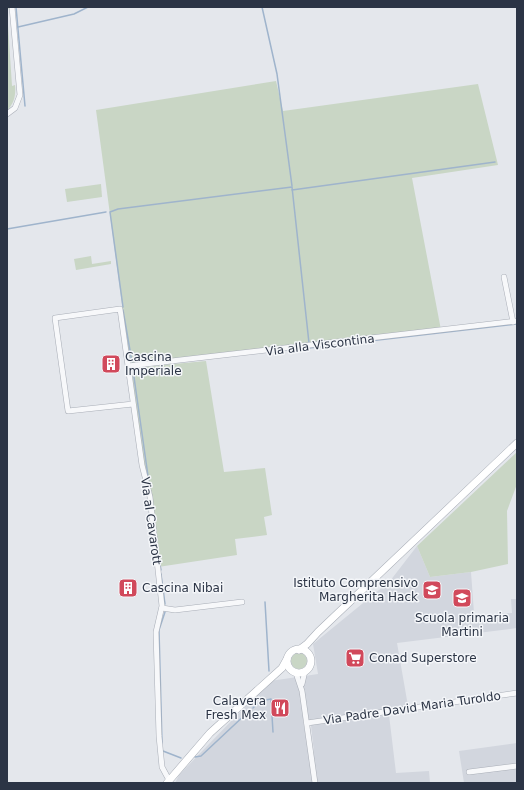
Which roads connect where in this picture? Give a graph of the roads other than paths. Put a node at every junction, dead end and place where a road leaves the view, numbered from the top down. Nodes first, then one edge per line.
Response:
1 (12, 7) edge
2 (7, 114) edge
3 (504, 277) dead end
4 (515, 322) edge
5 (128, 366) junction
6 (133, 404) junction
7 (517, 443) edge
8 (242, 602) dead end
9 (162, 608) junction
10 (318, 632) junction
11 (299, 650) junction
12 (309, 657) junction
13 (287, 659) junction
14 (305, 671) junction
15 (295, 672) junction
16 (265, 682) junction
17 (302, 691) junction
18 (517, 693) edge
19 (307, 723) junction
20 (517, 766) edge
21 (469, 772) dead end
22 (169, 782) edge
23 (315, 783) edge

1 - 2 street
3 - 4 street, Via alla Viscontina
4 - 5 street, Via alla Viscontina
5 - 6 street, Via al Cavarott
5 - 6 street, Via al Cavarott
6 - 9 street, Via al Cavarott
7 - 10 main road
8 - 9 street
9 - 22 street, Via al Cavarott
10 - 11 main road
10 - 12 main road
11 - 12 main road
11 - 13 main road
12 - 14 main road
13 - 15 main road
13 - 16 main road
14 - 15 main road
14 - 17 street
15 - 16 main road
15 - 17 street
16 - 22 main road
17 - 19 street
18 - 19 street, Via Padre David Maria Turoldo
19 - 23 street
20 - 21 street

